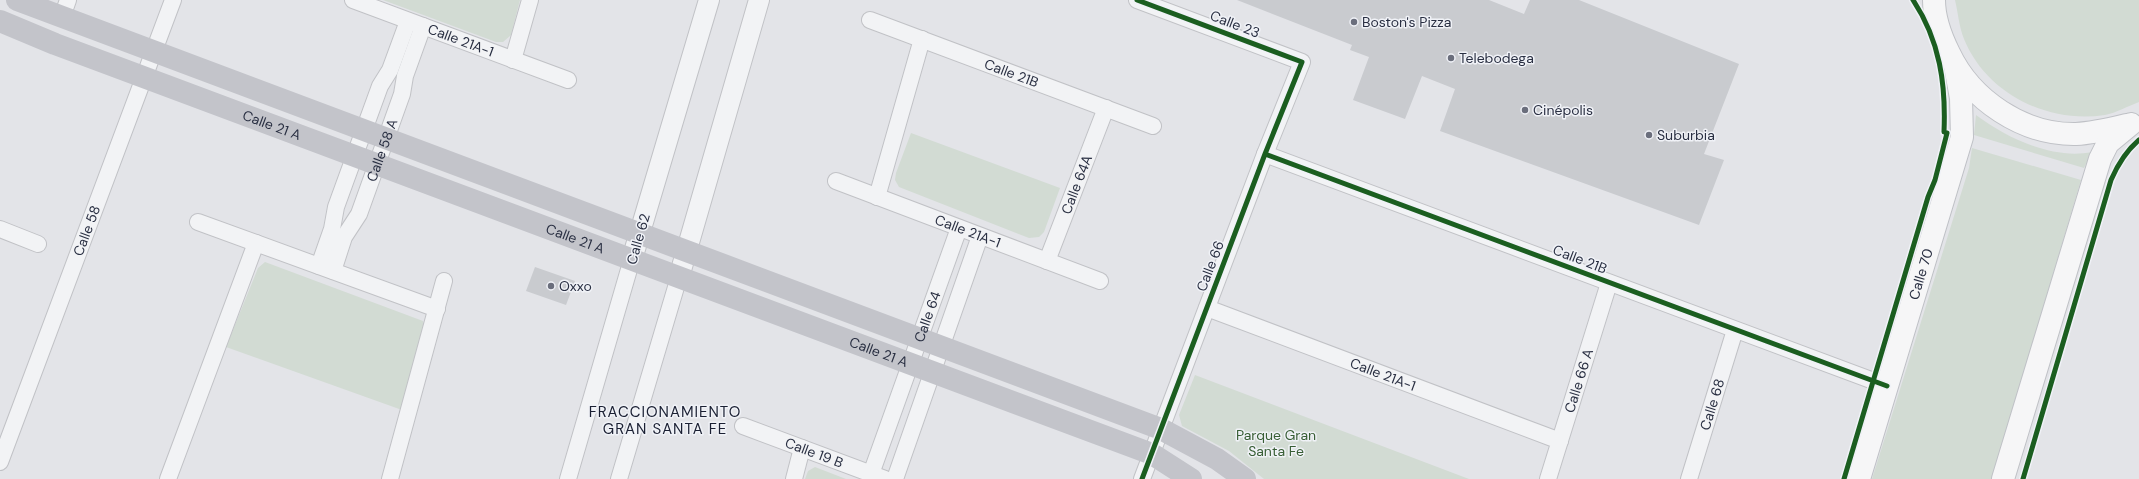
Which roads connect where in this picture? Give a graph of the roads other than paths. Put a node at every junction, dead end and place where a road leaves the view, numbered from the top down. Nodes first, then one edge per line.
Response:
1 (173, 0) edge
2 (353, 0) edge
3 (530, 0) edge
4 (709, 0) edge
5 (759, 0) edge
6 (1137, 0) edge
7 (1933, 1) edge
8 (30, 2) edge
9 (65, 9) edge
10 (870, 20) dead end
11 (0, 21) edge
12 (415, 23) junction
13 (922, 39) junction
14 (153, 52) junction
15 (513, 60) junction
16 (1302, 62) joint
17 (1955, 66) junction
18 (144, 77) junction
19 (568, 80) dead end
20 (1106, 108) junction
21 (2135, 121) edge
22 (1153, 126) dead end
23 (364, 130) junction
24 (386, 139) junction
25 (1265, 154) junction
26 (355, 156) junction
27 (377, 164) junction
28 (836, 181) dead end
29 (877, 197) junction
30 (198, 222) dead end
31 (959, 228) junction
32 (0, 229) edge
33 (639, 234) junction
34 (980, 236) junction
35 (256, 243) junction
36 (38, 244) dead end
37 (687, 252) junction
38 (632, 259) junction
39 (1047, 261) junction
40 (326, 269) junction
41 (679, 277) junction
42 (1100, 281) dead end
43 (444, 282) dead end
44 (1609, 282) junction
45 (1207, 308) junction
46 (437, 309) junction
47 (1735, 330) junction
48 (919, 339) junction
49 (941, 347) junction
50 (910, 364) junction
51 (932, 372) junction
52 (1887, 386) junction
53 (743, 426) dead end
54 (1161, 429) junction
55 (4, 440) edge
56 (1560, 440) junction
57 (802, 448) junction
58 (1152, 454) junction
59 (0, 462) edge
60 (878, 476) edge
61 (168, 479) edge
62 (390, 479) edge
63 (568, 479) edge
64 (619, 479) edge
65 (794, 479) edge
66 (895, 479) edge
67 (1142, 479) edge
68 (1190, 479) edge
69 (1245, 479) edge
70 (1548, 479) edge
71 (1689, 479) edge
72 (1859, 479) edge
73 (2003, 479) edge

1 - 14 street, Calle 58
2 - 12 street, Calle 21A-1
3 - 15 street
4 - 33 street, Calle 62
5 - 37 street
6 - 16 street, Calle 23
7 - 17 main road
8 - 9 main road, Calle 21 A
9 - 14 main road, Calle 21 A
10 - 13 street, Calle 21B
11 - 18 main road, Calle 21 A
12 - 15 street, Calle 21A-1
12 - 23 street, Calle 58 A
12 - 24 street, Calle 58 A
13 - 20 street, Calle 21B
13 - 29 street
14 - 18 street, Calle 58
14 - 23 main road, Calle 21 A
15 - 19 street, Calle 21A-1
16 - 25 street, Calle 66
17 - 21 main road
17 - 52 main road, Calle 70
18 - 26 main road, Calle 21 A
18 - 55 street, Calle 58
20 - 22 street, Calle 21B
20 - 39 street, Calle 64A
21 - 73 main road
23 - 24 main road, Calle 21 A
23 - 26 street, Calle 58 A
24 - 27 street, Calle 58 A
24 - 33 main road, Calle 21 A
25 - 44 street, Calle 21B
25 - 45 street, Calle 66
26 - 27 main road, Calle 21 A
26 - 40 street, Calle 58 A
27 - 38 main road, Calle 21 A
27 - 40 street, Calle 58 A
28 - 29 street, Calle 21A-1
29 - 31 street, Calle 21A-1
30 - 35 street
31 - 34 street, Calle 21A-1
31 - 48 street, Calle 64
32 - 36 street
33 - 37 main road, Calle 21 A
33 - 38 street, Calle 62
34 - 39 street, Calle 21A-1
34 - 49 street, Calle 64
35 - 40 street
35 - 61 street
37 - 41 street
37 - 48 main road, Calle 21 A
38 - 41 main road, Calle 21 A
38 - 63 street, Calle 62
39 - 42 street, Calle 21A-1
40 - 46 street
41 - 50 main road, Calle 21 A
41 - 64 street
43 - 46 street
44 - 47 street, Calle 21B
44 - 56 street, Calle 66 A
45 - 54 street, Calle 66
45 - 56 street, Calle 21A-1
46 - 62 street
47 - 52 street, Calle 21B
47 - 71 street, Calle 68
48 - 49 main road, Calle 21 A
48 - 50 street, Calle 64
49 - 51 street, Calle 64
49 - 54 main road, Calle 21 A
50 - 51 main road, Calle 21 A
50 - 60 street, Calle 64
51 - 58 main road, Calle 21 A
51 - 66 street, Calle 64
52 - 72 main road, Calle 70
53 - 57 street, Calle 19 B
54 - 58 street, Calle 66
54 - 69 main road, Calle 21 A
55 - 59 street, Calle 58
56 - 70 street, Calle 66 A
57 - 60 street, Calle 19 B
57 - 65 street
58 - 67 street, Calle 66
58 - 68 main road, Calle 21 A

